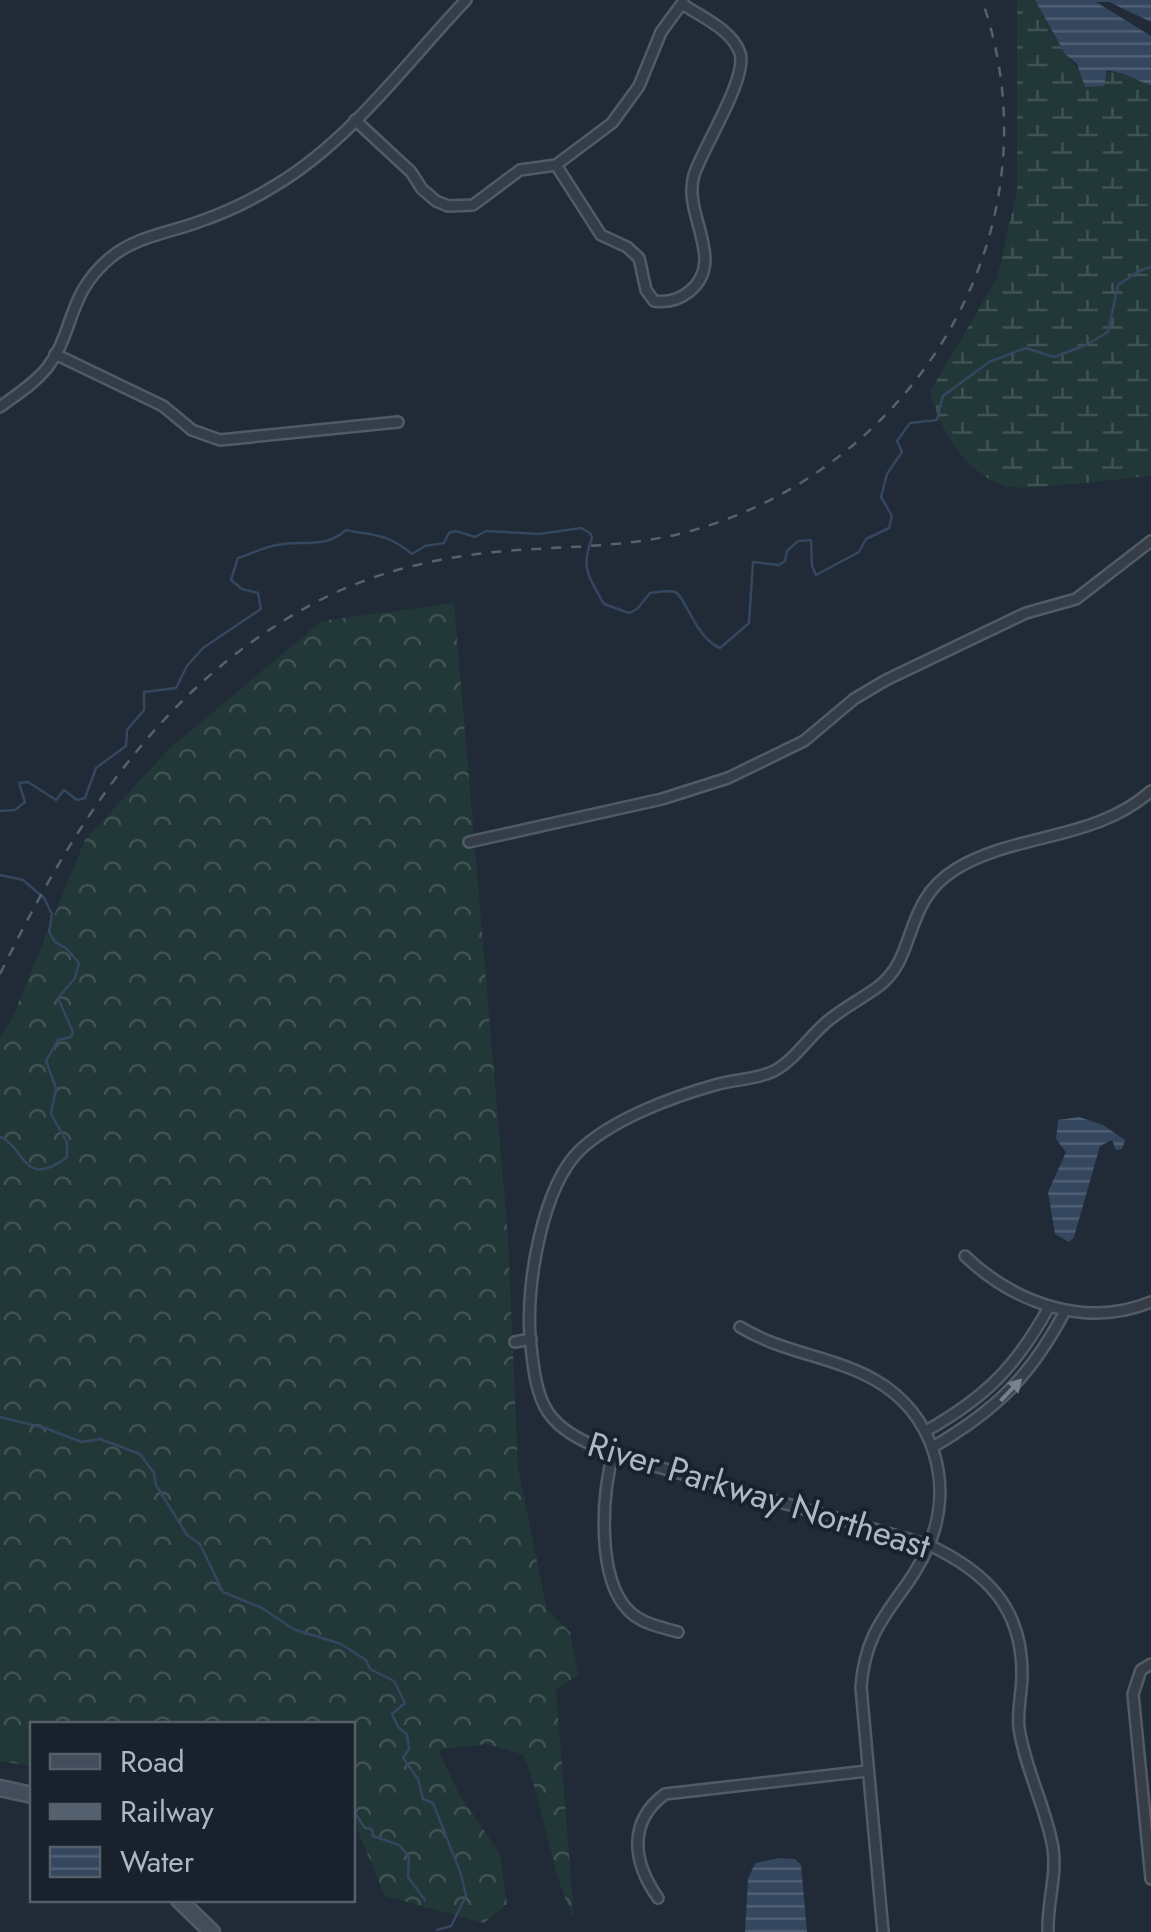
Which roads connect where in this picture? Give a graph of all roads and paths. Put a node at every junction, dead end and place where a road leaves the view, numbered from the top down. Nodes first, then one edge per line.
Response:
1 (466, 0) edge
2 (683, 2) edge
3 (355, 120) junction
4 (556, 165) junction
5 (56, 354) junction
6 (0, 407) edge
7 (398, 422) dead end
8 (1151, 541) edge
9 (1151, 791) edge
10 (469, 842) dead end
11 (966, 1256) dead end
12 (1151, 1302) edge
13 (1049, 1306) junction
14 (1065, 1311) junction
15 (740, 1327) dead end
16 (531, 1339) junction
17 (515, 1342) dead end
18 (926, 1431) junction
19 (933, 1447) junction
20 (612, 1454) junction
21 (929, 1545) junction
22 (678, 1632) dead end
23 (1151, 1664) edge
24 (868, 1771) junction
25 (0, 1788) edge
26 (30, 1795) edge
27 (1151, 1879) edge
28 (658, 1898) dead end
29 (181, 1902) edge
30 (212, 1932) edge
31 (883, 1932) edge
32 (1048, 1932) edge

1 - 3 street
2 - 4 street
2 - 4 street
3 - 4 street
3 - 5 street
5 - 6 street
5 - 7 street
8 - 10 street
9 - 16 street, River Parkway Northeast
11 - 13 street
12 - 14 street
13 - 14 street
13 - 18 street
19 -> 14 street
15 - 18 street
16 - 17 street
16 - 20 street, River Parkway Northeast
18 - 19 street
19 - 21 street
20 - 21 street, River Parkway Northeast
20 - 22 street
21 - 24 street
21 - 32 street, River Parkway Northeast
23 - 27 street
24 - 28 street
24 - 31 street
25 - 26 street
29 - 30 street

